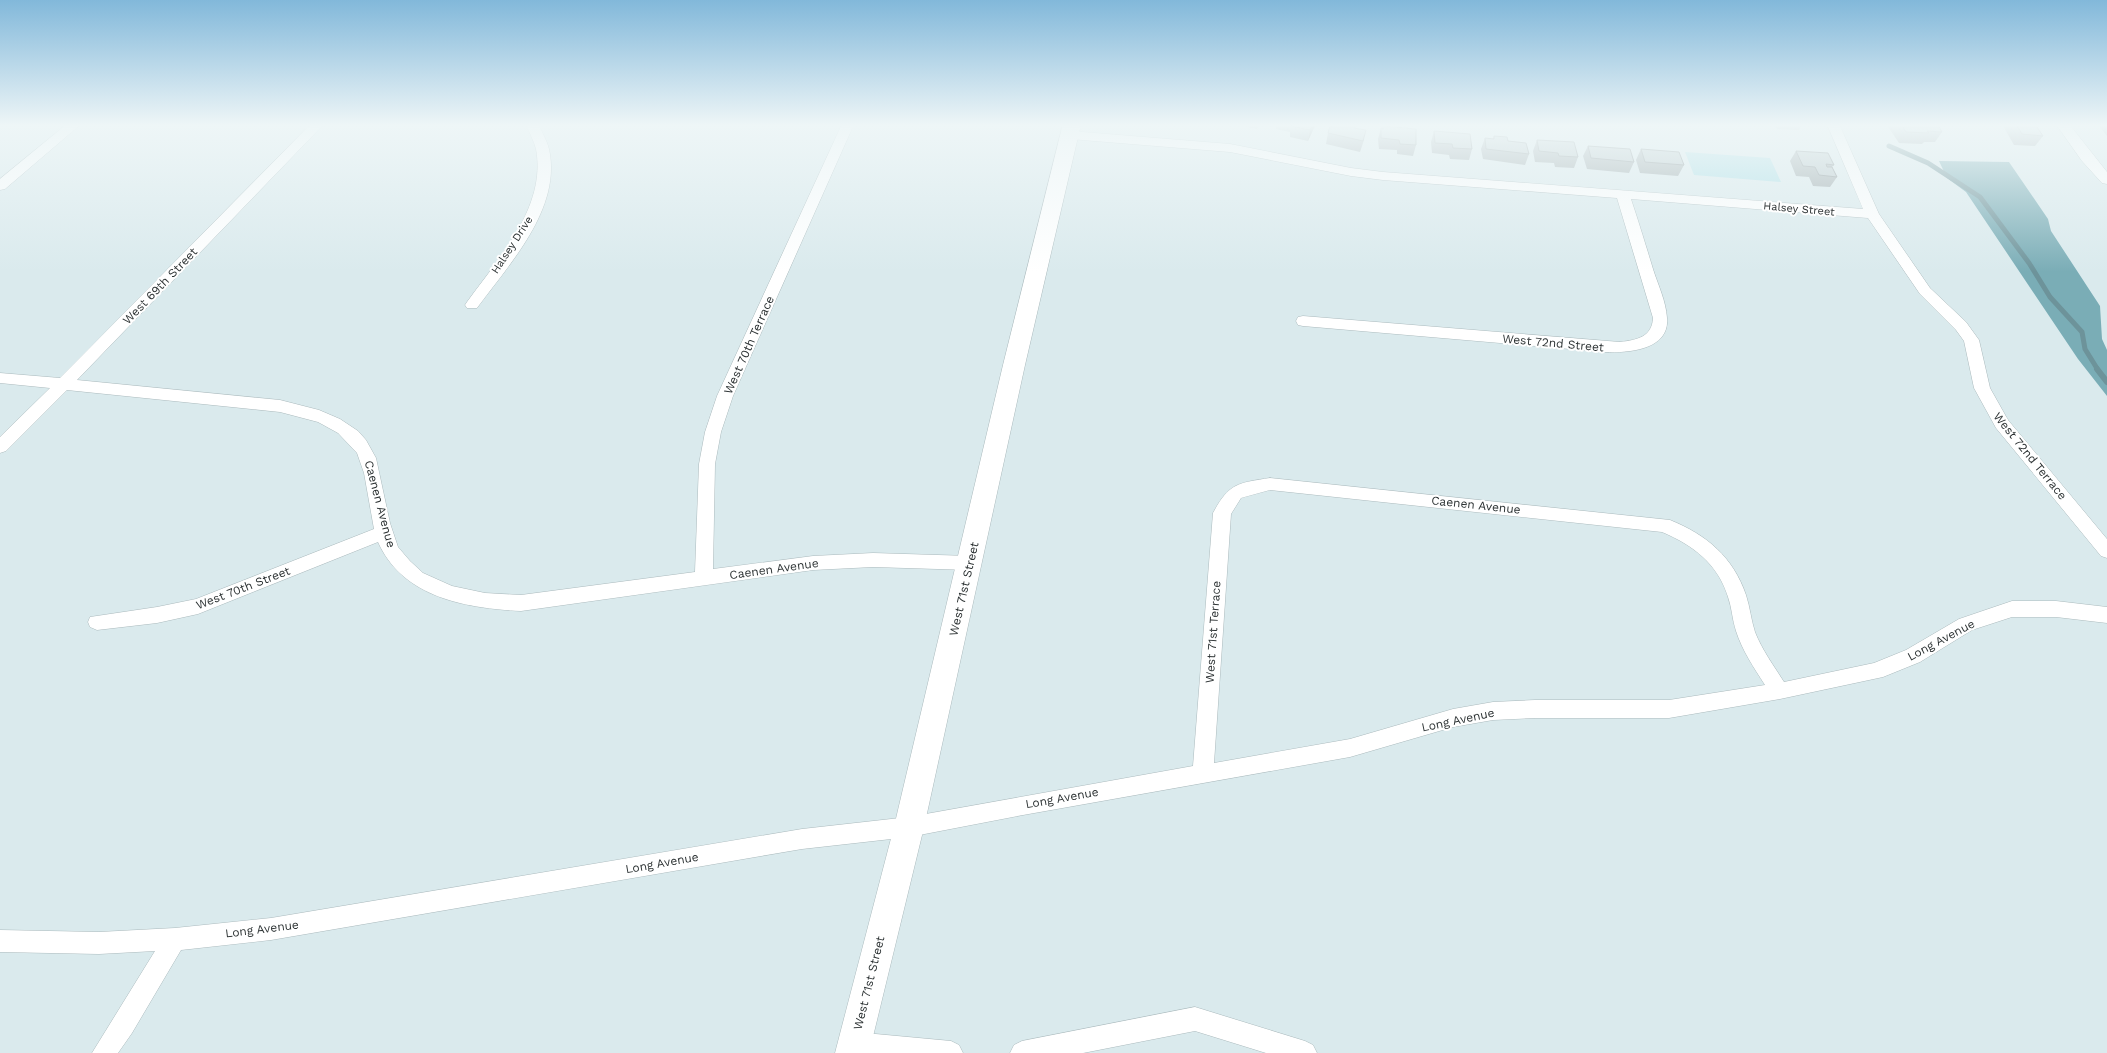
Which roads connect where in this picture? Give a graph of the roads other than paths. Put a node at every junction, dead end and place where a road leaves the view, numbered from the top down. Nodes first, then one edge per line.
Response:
1 (15, 173) edge
2 (270, 173) edge
3 (545, 173) edge
4 (826, 173) edge
5 (1061, 173) edge
6 (1360, 173) edge
7 (1856, 173) edge
8 (0, 186) edge
9 (1623, 195) junction
10 (1872, 214) junction
11 (472, 305) dead end
12 (1303, 321) dead end
13 (0, 378) edge
14 (64, 384) junction
15 (0, 447) edge
16 (1236, 493) joint
17 (385, 532) junction
18 (2107, 551) edge
19 (970, 563) junction
20 (704, 579) junction
21 (2107, 615) edge
22 (97, 622) dead end
23 (1780, 692) junction
24 (1203, 775) junction
25 (908, 827) junction
26 (175, 939) junction
27 (0, 941) edge
28 (853, 1048) edge
29 (104, 1053) edge
30 (951, 1053) edge
31 (1022, 1053) edge
32 (1305, 1053) edge

1 - 8 street
2 - 14 street, West 69th Street
3 - 11 street, Halsey Drive
4 - 20 street, West 70th Terrace
5 - 19 street, West 71st Street
6 - 9 street, Halsey Street
7 - 10 street, West 72nd Terrace
9 - 10 street, Halsey Street
9 - 12 street, West 72nd Street
10 - 18 street, West 72nd Terrace
13 - 14 street, Caenen Avenue
14 - 15 street, West 69th Street
14 - 17 street, Caenen Avenue
16 - 23 street, Caenen Avenue
16 - 24 street, West 71st Terrace
17 - 20 street, Caenen Avenue
17 - 22 street, West 70th Street
19 - 20 street, Caenen Avenue
19 - 25 street, West 71st Street
21 - 23 street, Long Avenue
23 - 24 street, Long Avenue
24 - 25 street, Long Avenue
25 - 26 street, Long Avenue
25 - 28 street, West 71st Street
26 - 27 street, Long Avenue
26 - 29 street
28 - 30 street
31 - 32 street

